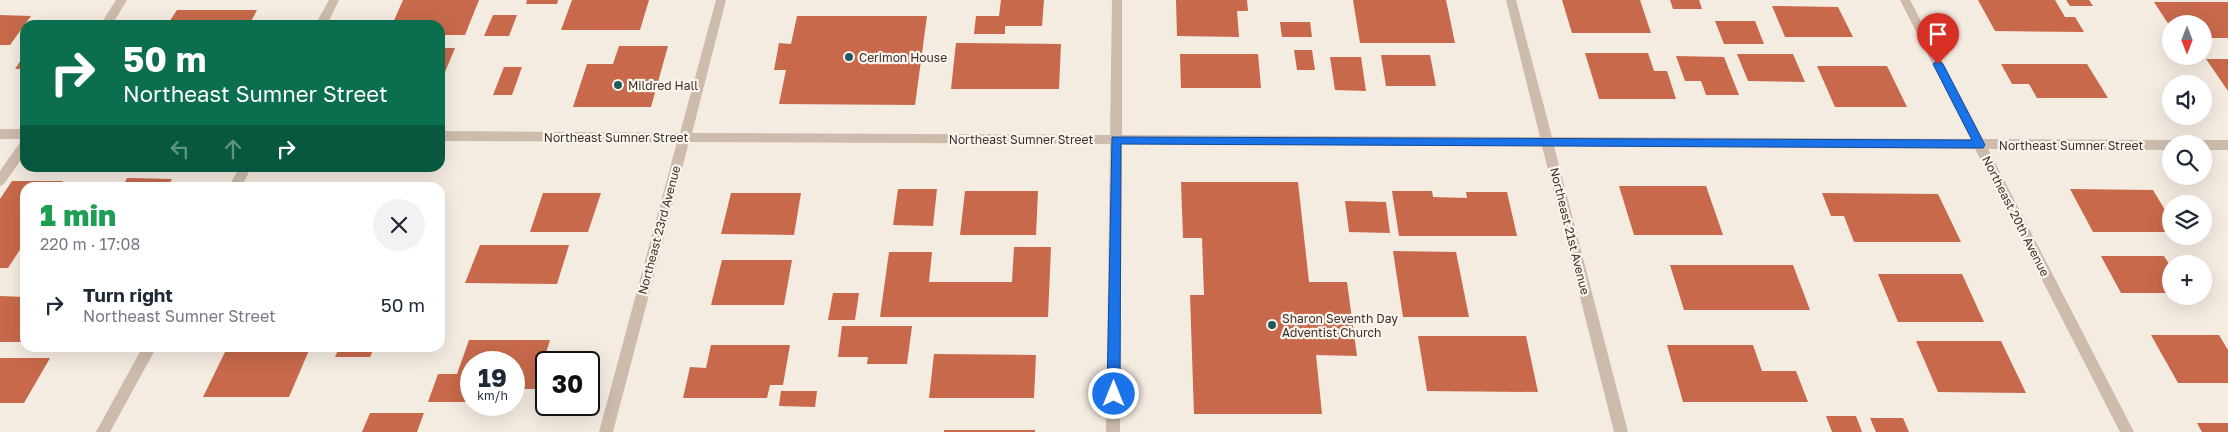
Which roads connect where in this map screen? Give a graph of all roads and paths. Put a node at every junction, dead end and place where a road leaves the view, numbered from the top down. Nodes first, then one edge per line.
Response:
1 (122, 0) edge
2 (334, 0) edge
3 (721, 0) edge
4 (1116, 0) edge
5 (1511, 0) edge
6 (1905, 0) edge
7 (109, 20) edge
8 (324, 20) edge
9 (0, 134) edge
10 (20, 134) edge
11 (445, 136) edge
12 (684, 137) junction
13 (1116, 140) junction
14 (1548, 142) junction
15 (1980, 145) junction
16 (2162, 145) edge
17 (2212, 145) edge
18 (2228, 145) edge
19 (20, 151) edge
20 (0, 181) edge
21 (146, 352) edge
22 (103, 432) edge
23 (606, 432) edge
24 (1113, 432) edge
25 (1621, 432) edge
26 (2127, 432) edge

1 - 7 street
2 - 8 street
3 - 12 street, Northeast 23rd Avenue
4 - 13 street
5 - 14 street, Northeast 21st Avenue
6 - 15 street, Northeast 20th Avenue
9 - 10 street
11 - 12 street, Northeast Sumner Street
12 - 13 street, Northeast Sumner Street
12 - 23 street, Northeast 23rd Avenue
13 - 14 street, Northeast Sumner Street
13 - 24 street
14 - 15 street, Northeast Sumner Street
14 - 25 street, Northeast 21st Avenue
15 - 16 street, Northeast Sumner Street
15 - 26 street, Northeast 20th Avenue
17 - 18 street
19 - 20 street
21 - 22 street

